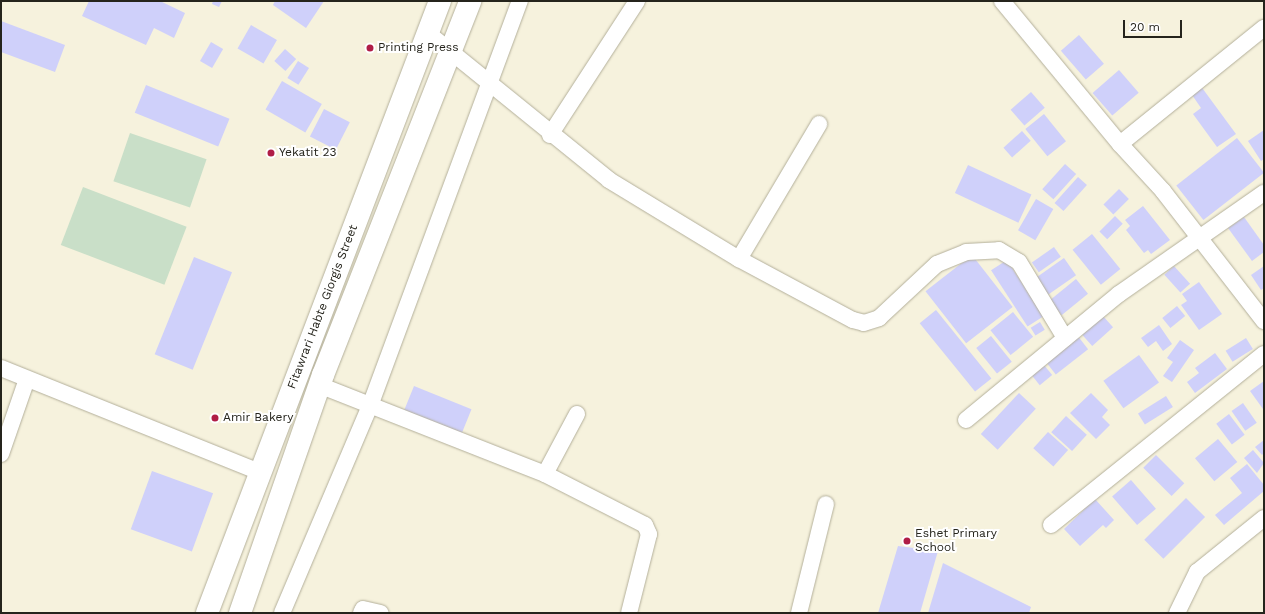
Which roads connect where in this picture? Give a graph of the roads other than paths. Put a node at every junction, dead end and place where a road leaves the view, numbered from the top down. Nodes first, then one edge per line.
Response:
1 (440, 1) edge
2 (470, 1) edge
3 (520, 1) edge
4 (637, 1) edge
5 (1002, 1) edge
6 (1264, 28) edge
7 (429, 34) junction
8 (451, 52) junction
9 (487, 82) junction
10 (819, 124) dead end
11 (550, 135) junction
12 (1120, 144) junction
13 (1264, 193) edge
14 (1202, 239) junction
15 (739, 259) junction
16 (1264, 321) edge
17 (1065, 338) junction
18 (1264, 354) edge
19 (1, 368) edge
20 (27, 379) junction
21 (319, 386) junction
22 (370, 406) junction
23 (576, 414) dead end
24 (966, 420) dead end
25 (1, 454) edge
26 (262, 473) junction
27 (545, 474) junction
28 (826, 504) dead end
29 (1264, 518) edge
30 (1051, 525) dead end
31 (206, 613) edge
32 (240, 613) edge
33 (282, 613) edge
34 (361, 613) edge
35 (381, 613) edge
36 (629, 613) edge
37 (799, 613) edge
38 (1177, 613) edge

1 - 7 main road, Fitawrari Habte Giorgis Street
2 - 8 main road
3 - 9 street
4 - 11 street
5 - 12 street
6 - 12 street
7 - 8 street
7 - 26 main road, Fitawrari Habte Giorgis Street
8 - 9 street
8 - 21 main road
9 - 11 street
9 - 22 street
10 - 15 street
11 - 15 street
12 - 14 street
13 - 14 street
14 - 16 street
14 - 17 street
15 - 17 street
17 - 24 street
18 - 30 street
19 - 20 street
20 - 25 street
20 - 26 street
21 - 22 street
21 - 32 main road
22 - 27 street
22 - 33 street
23 - 27 street
26 - 31 main road, Fitawrari Habte Giorgis Street
27 - 36 street
28 - 37 street
29 - 38 street
34 - 35 street

